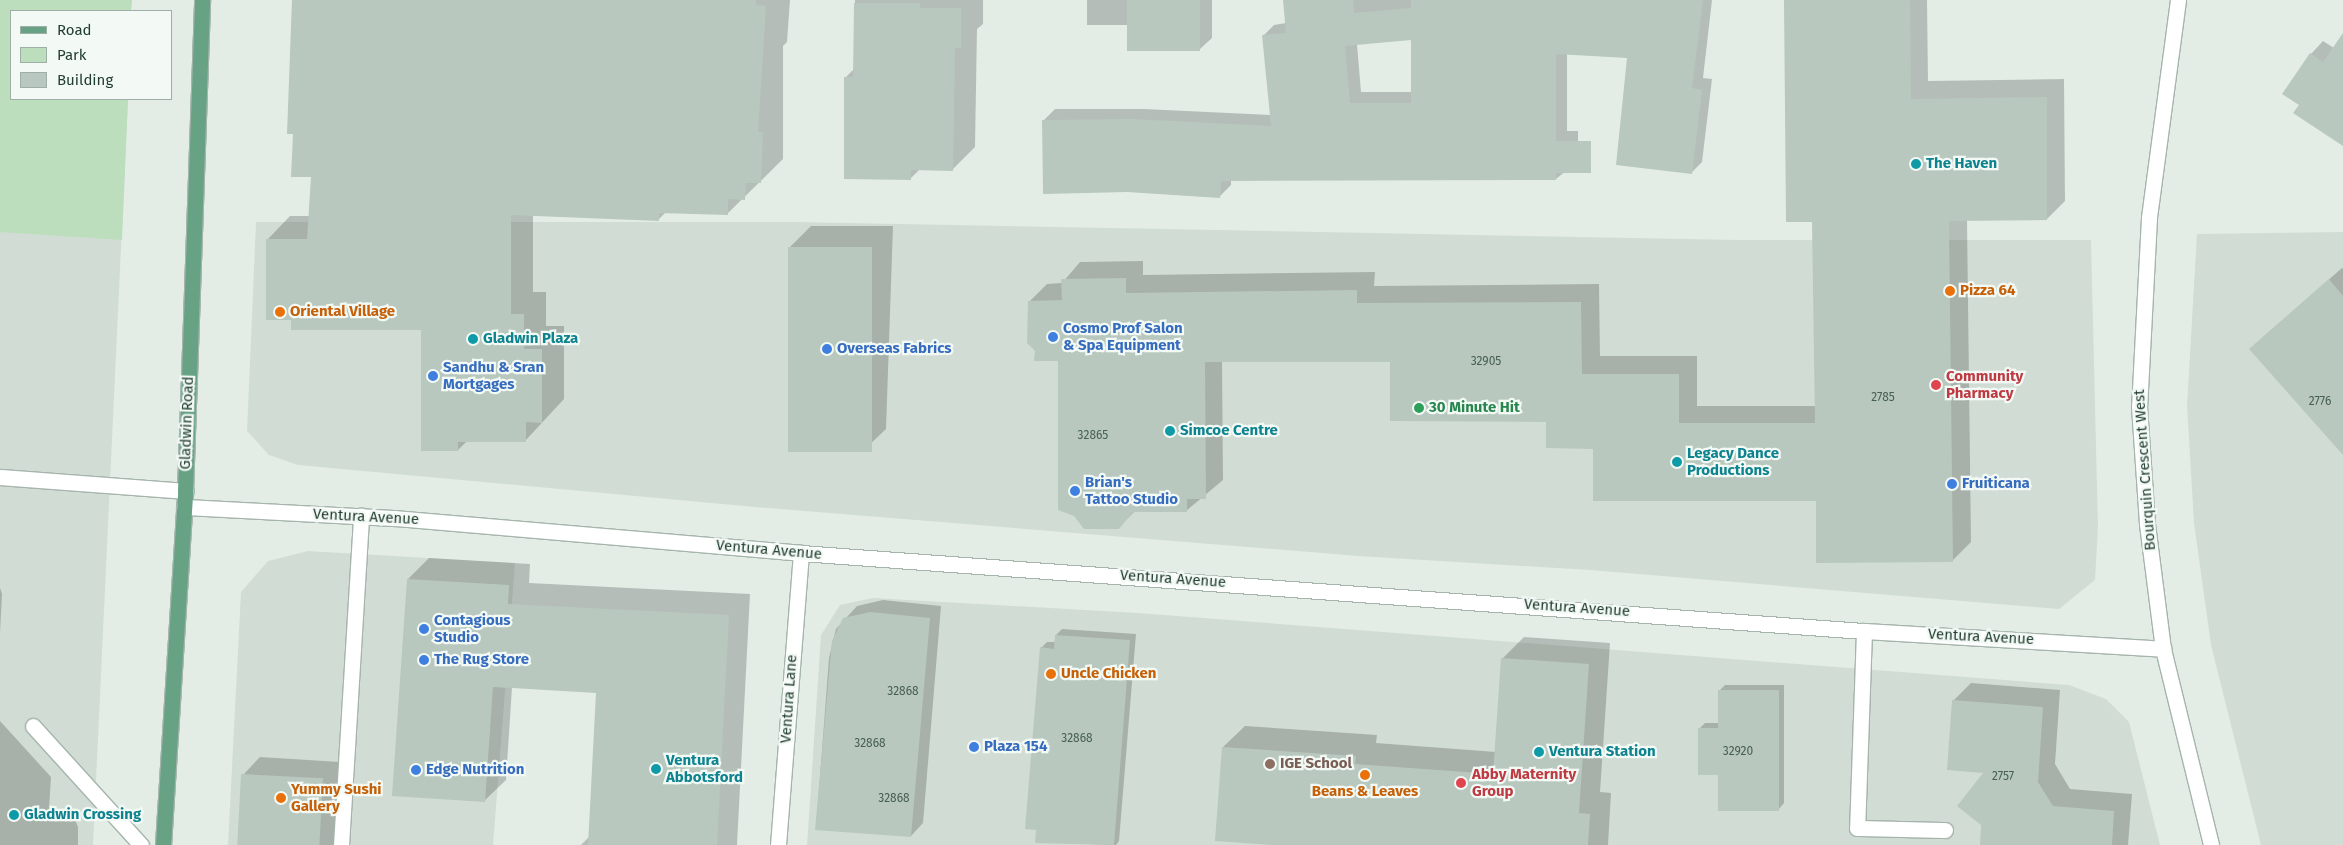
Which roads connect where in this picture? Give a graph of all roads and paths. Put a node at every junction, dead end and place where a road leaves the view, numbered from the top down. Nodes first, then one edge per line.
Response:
1 (202, 0) edge
2 (2178, 0) edge
3 (0, 477) edge
4 (185, 491) junction
5 (184, 506) junction
6 (360, 516) junction
7 (800, 553) junction
8 (1864, 631) junction
9 (2163, 648) junction
10 (33, 726) dead end
11 (1945, 830) dead end
12 (141, 845) edge
13 (163, 845) edge
14 (341, 845) edge
15 (778, 845) edge
16 (2211, 845) edge

1 - 4 main road, Gladwin Road
2 - 9 street, Bourquin Crescent West
3 - 4 street
4 - 5 main road, Gladwin Road
5 - 6 street, Ventura Avenue
5 - 13 main road, Gladwin Road
6 - 7 street, Ventura Avenue
6 - 14 street
7 - 8 street, Ventura Avenue
7 - 15 street, Ventura Lane
8 - 9 street, Ventura Avenue
8 - 11 street
9 - 16 street, Bourquin Crescent West
10 - 12 street

